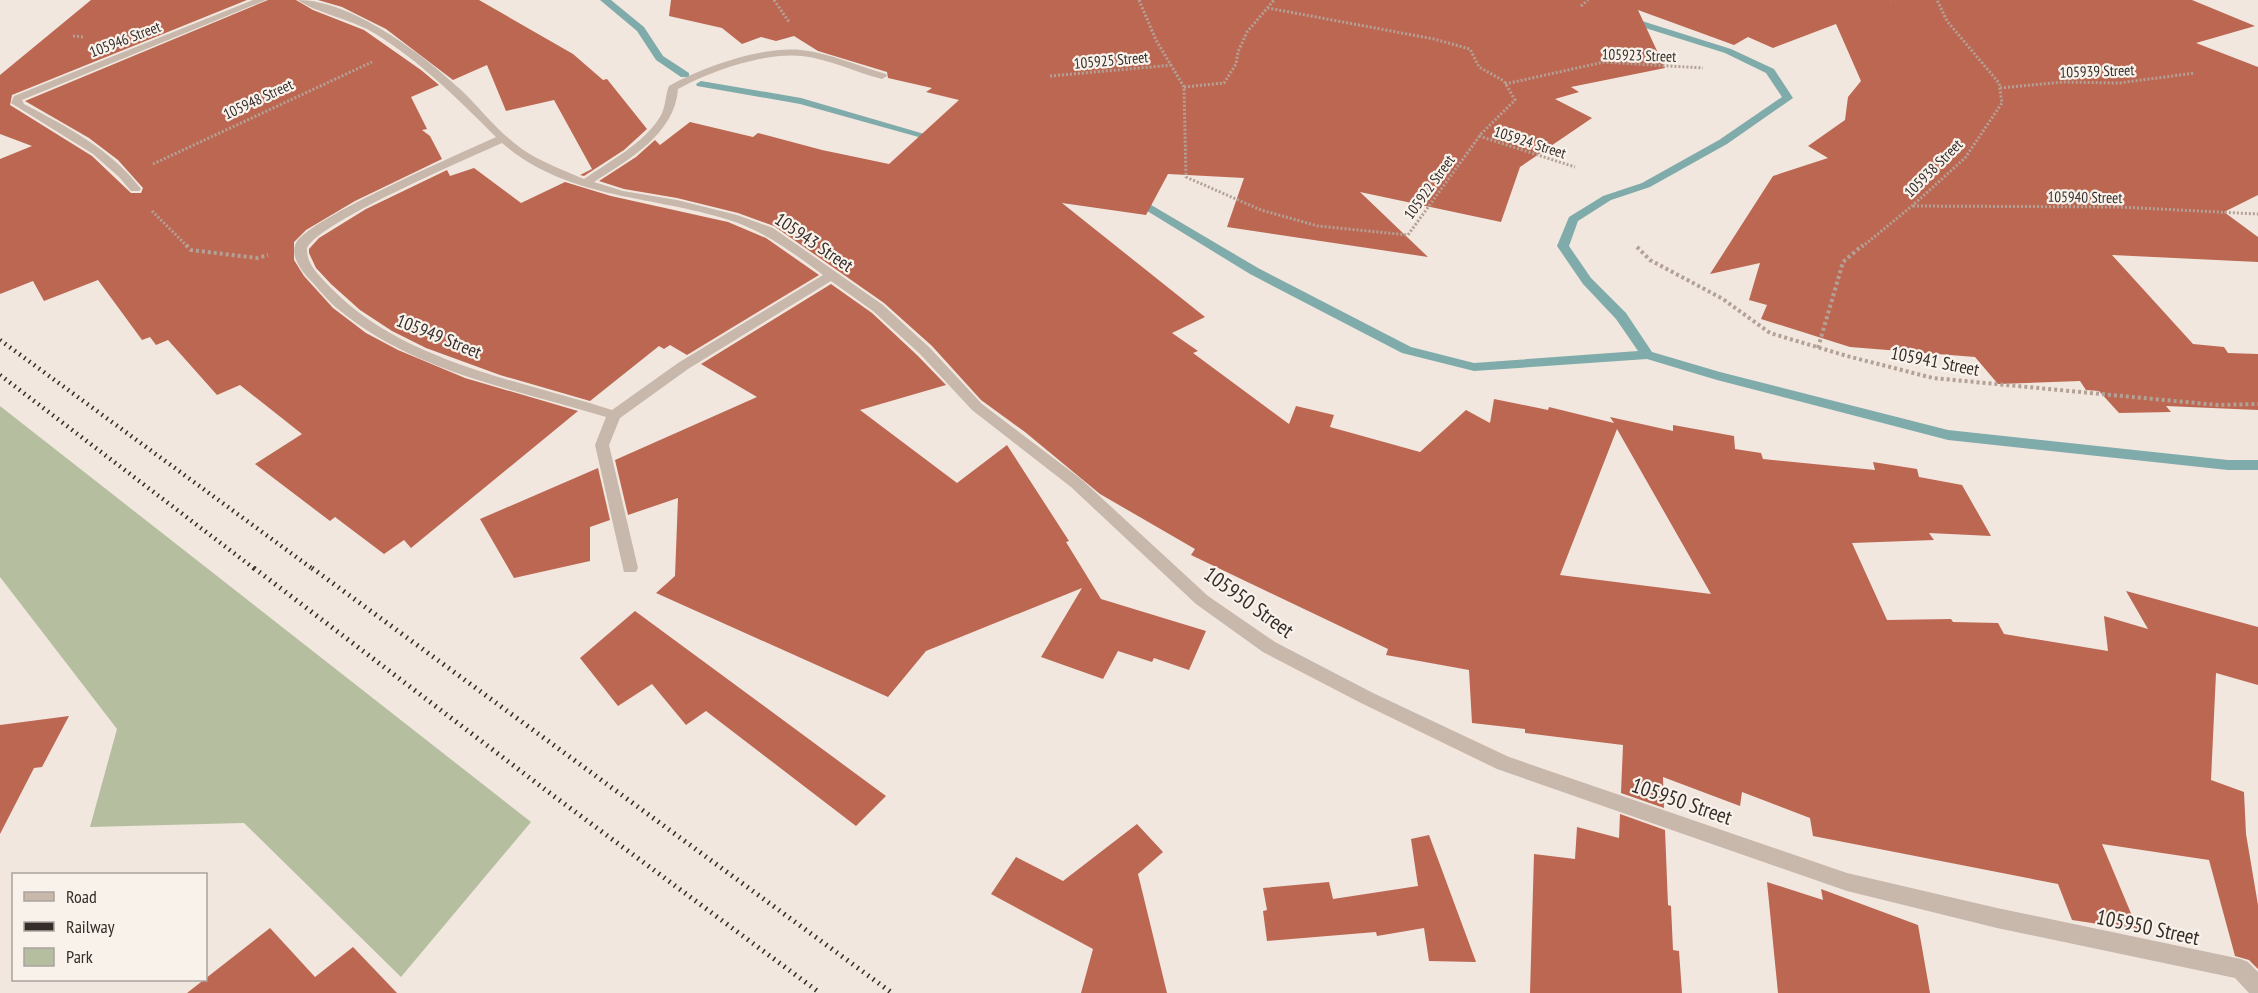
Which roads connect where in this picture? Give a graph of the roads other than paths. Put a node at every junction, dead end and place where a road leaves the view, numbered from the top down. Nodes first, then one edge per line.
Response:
1 (261, 0) edge
2 (303, 0) edge
3 (882, 76) dead end
4 (503, 138) junction
5 (585, 183) junction
6 (135, 189) road end
7 (832, 276) junction
8 (614, 415) junction
9 (1159, 558) joint
10 (630, 568) dead end
11 (2258, 987) edge

1 - 6 street, 105946 Street
2 - 4 street, 105943 Street
3 - 5 street
4 - 5 street, 105943 Street
4 - 8 street, 105949 Street
5 - 7 street, 105943 Street
7 - 8 street
7 - 9 street, 105943 Street
8 - 10 street
9 - 11 street, 105950 Street

